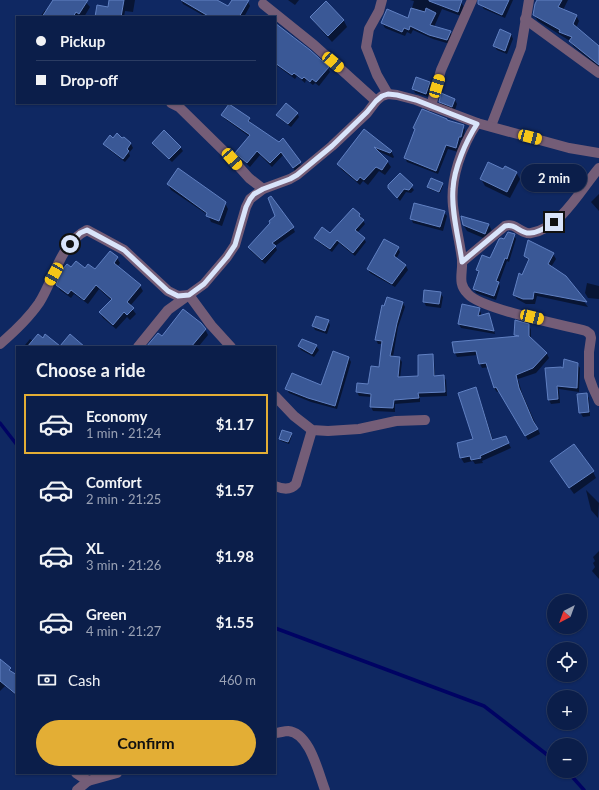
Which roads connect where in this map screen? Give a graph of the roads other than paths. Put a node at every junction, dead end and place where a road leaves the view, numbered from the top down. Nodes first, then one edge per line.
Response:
1 (382, 0) edge
2 (472, 0) edge
3 (529, 0) edge
4 (263, 4) dead end
5 (525, 19) junction
6 (599, 73) edge
7 (388, 94) junction
8 (376, 101) junction
9 (173, 104) edge
10 (431, 106) junction
11 (477, 124) junction
12 (491, 126) junction
13 (599, 154) edge
14 (599, 168) edge
15 (263, 189) junction
16 (462, 262) junction
17 (189, 295) junction
18 (0, 344) edge
19 (139, 346) edge
20 (230, 346) edge
21 (276, 397) edge
22 (599, 401) edge
23 (425, 420) dead end
24 (312, 430) junction
25 (276, 486) edge
26 (276, 733) edge
27 (78, 774) edge
28 (113, 774) edge
29 (88, 781) junction
30 (77, 790) edge
31 (325, 790) edge

1 - 7 street
2 - 10 street
3 - 5 street
4 - 8 street
5 - 6 street
5 - 12 street
7 - 8 street
7 - 10 street
8 - 15 street
9 - 15 street
10 - 11 street
11 - 12 street
11 - 16 street
12 - 13 street
14 - 16 street
15 - 17 street
16 - 22 street
17 - 18 street
17 - 19 street
17 - 20 street
21 - 24 street
23 - 24 street
24 - 25 street
26 - 31 street
27 - 29 street
28 - 29 street
29 - 30 street

